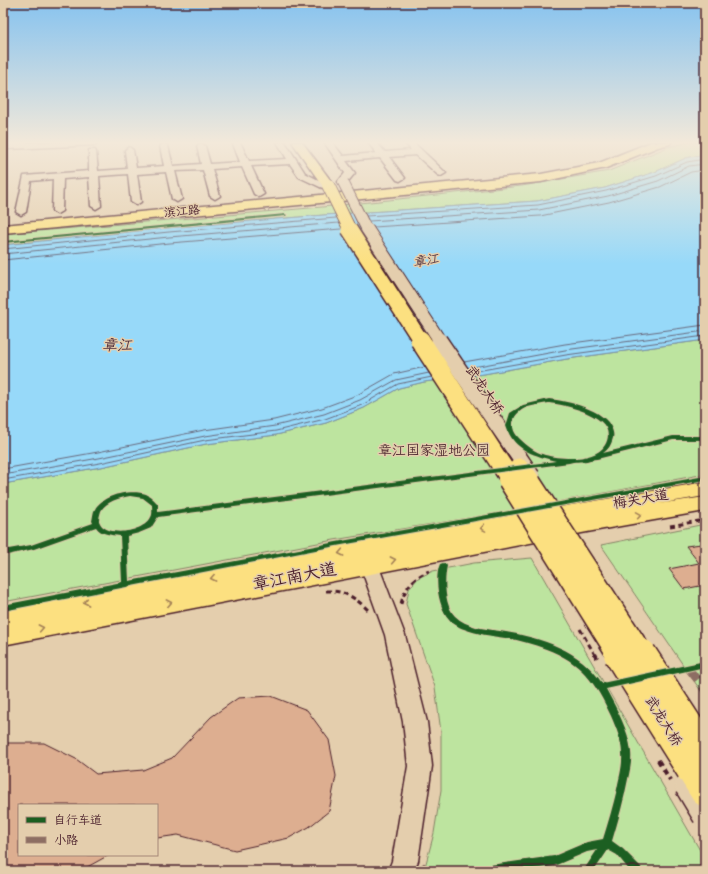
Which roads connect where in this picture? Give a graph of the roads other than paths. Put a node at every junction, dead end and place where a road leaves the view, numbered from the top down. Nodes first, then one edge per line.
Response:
1 (26, 183) edge
2 (58, 183) edge
3 (94, 183) edge
4 (133, 183) edge
5 (173, 183) edge
6 (211, 183) edge
7 (254, 183) edge
8 (329, 183) edge
9 (467, 183) edge
10 (492, 183) edge
11 (333, 184) junction
12 (259, 194) dead end
13 (215, 196) dead end
14 (177, 199) dead end
15 (136, 202) dead end
16 (96, 206) dead end
17 (57, 211) dead end
18 (21, 212) dead end
19 (3, 225) edge
20 (3, 229) edge
21 (705, 489) edge
22 (705, 504) edge
23 (582, 518) junction
24 (366, 557) junction
25 (3, 618) edge
26 (3, 635) edge
27 (705, 733) edge
28 (705, 752) edge
29 (705, 791) edge
30 (705, 816) edge
31 (401, 871) edge

1 - 18 street
2 - 17 street
3 - 16 street
4 - 15 street
5 - 14 street
6 - 13 street
7 - 12 street
8 - 11 street
9 - 19 main road, 滨江路
10 - 20 main road, 滨江路
11 - 27 street, bridge
11 - 28 main road, 武龙大桥, bridge
11 - 29 main road, 武龙大桥, bridge
11 - 30 street, bridge
21 - 23 main road, 梅关大道
23 -> 22 main road, 梅关大道
23 - 24 main road, 章江南大道
24 -> 25 main road, 章江南大道
26 -> 24 main road, 章江南大道
24 - 31 street

